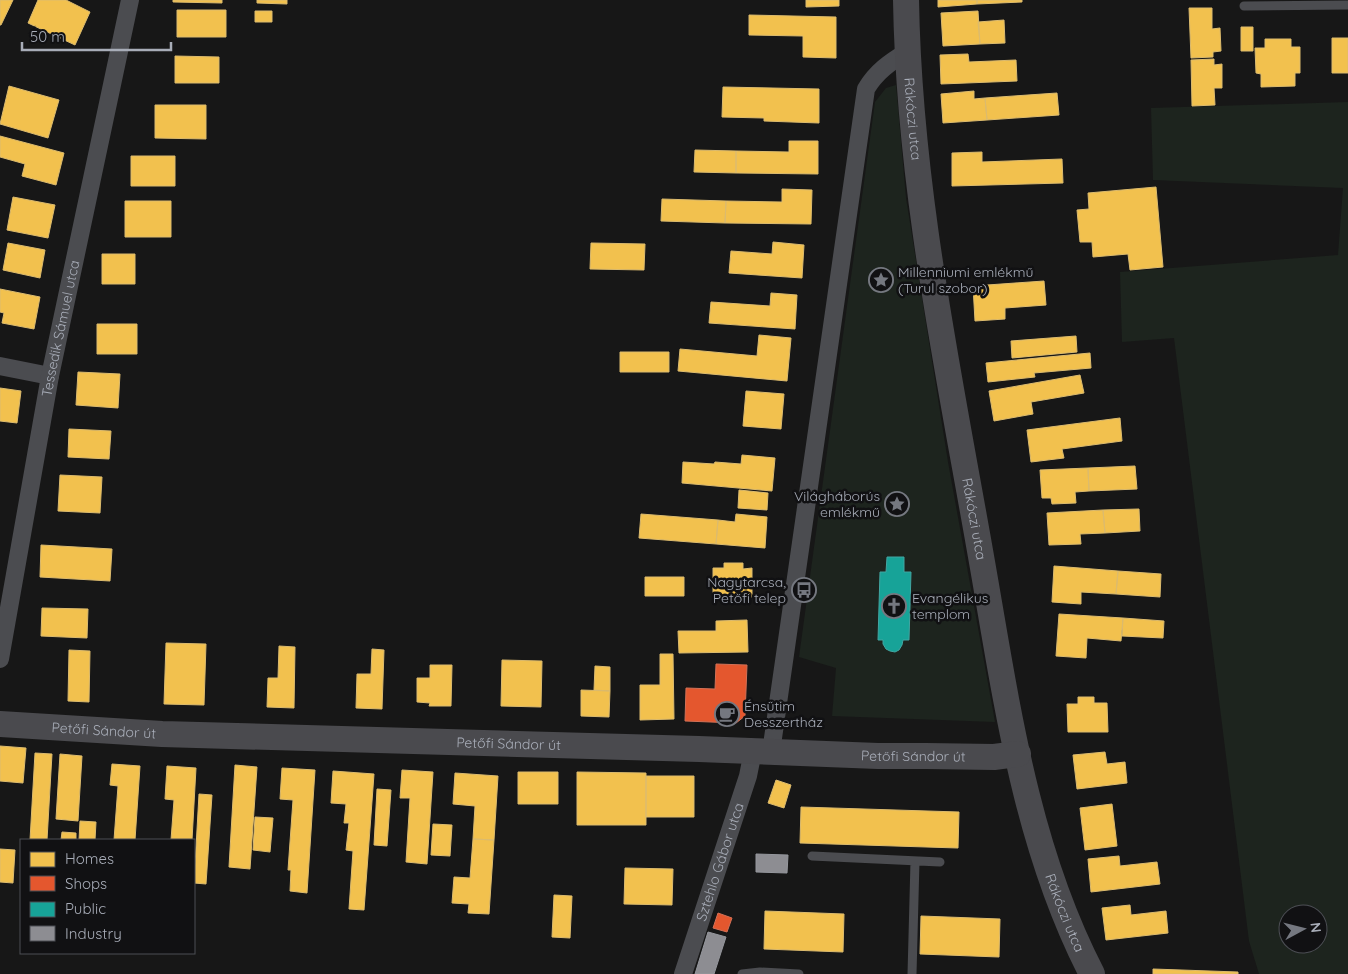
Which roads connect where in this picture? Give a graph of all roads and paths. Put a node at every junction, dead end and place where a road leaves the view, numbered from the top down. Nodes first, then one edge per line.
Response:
1 (130, 0) edge
2 (906, 0) edge
3 (1348, 5) edge
4 (1244, 6) dead end
5 (907, 52) junction
6 (0, 366) edge
7 (50, 376) junction
8 (0, 659) edge
9 (0, 724) edge
10 (762, 751) junction
11 (1018, 754) junction
12 (812, 856) dead end
13 (915, 861) junction
14 (940, 862) dead end
15 (683, 974) edge
16 (742, 974) edge
17 (799, 974) edge
18 (912, 974) edge
19 (1092, 974) edge

1 - 7 street, Tessedik Sámuel utca
2 - 5 main road, Rákóczi utca
3 - 4 lane
5 - 10 street, Rákóczi utca
5 - 11 main road, Rákóczi utca
6 - 7 street
7 - 8 street, Tessedik Sámuel utca
9 - 10 main road, Petőfi Sándor út
10 - 11 main road, Petőfi Sándor út
10 - 15 street, Sztehlo Gábor utca
11 - 19 main road, Rákóczi utca
12 - 13 lane
13 - 14 lane
13 - 18 lane
16 - 17 lane

